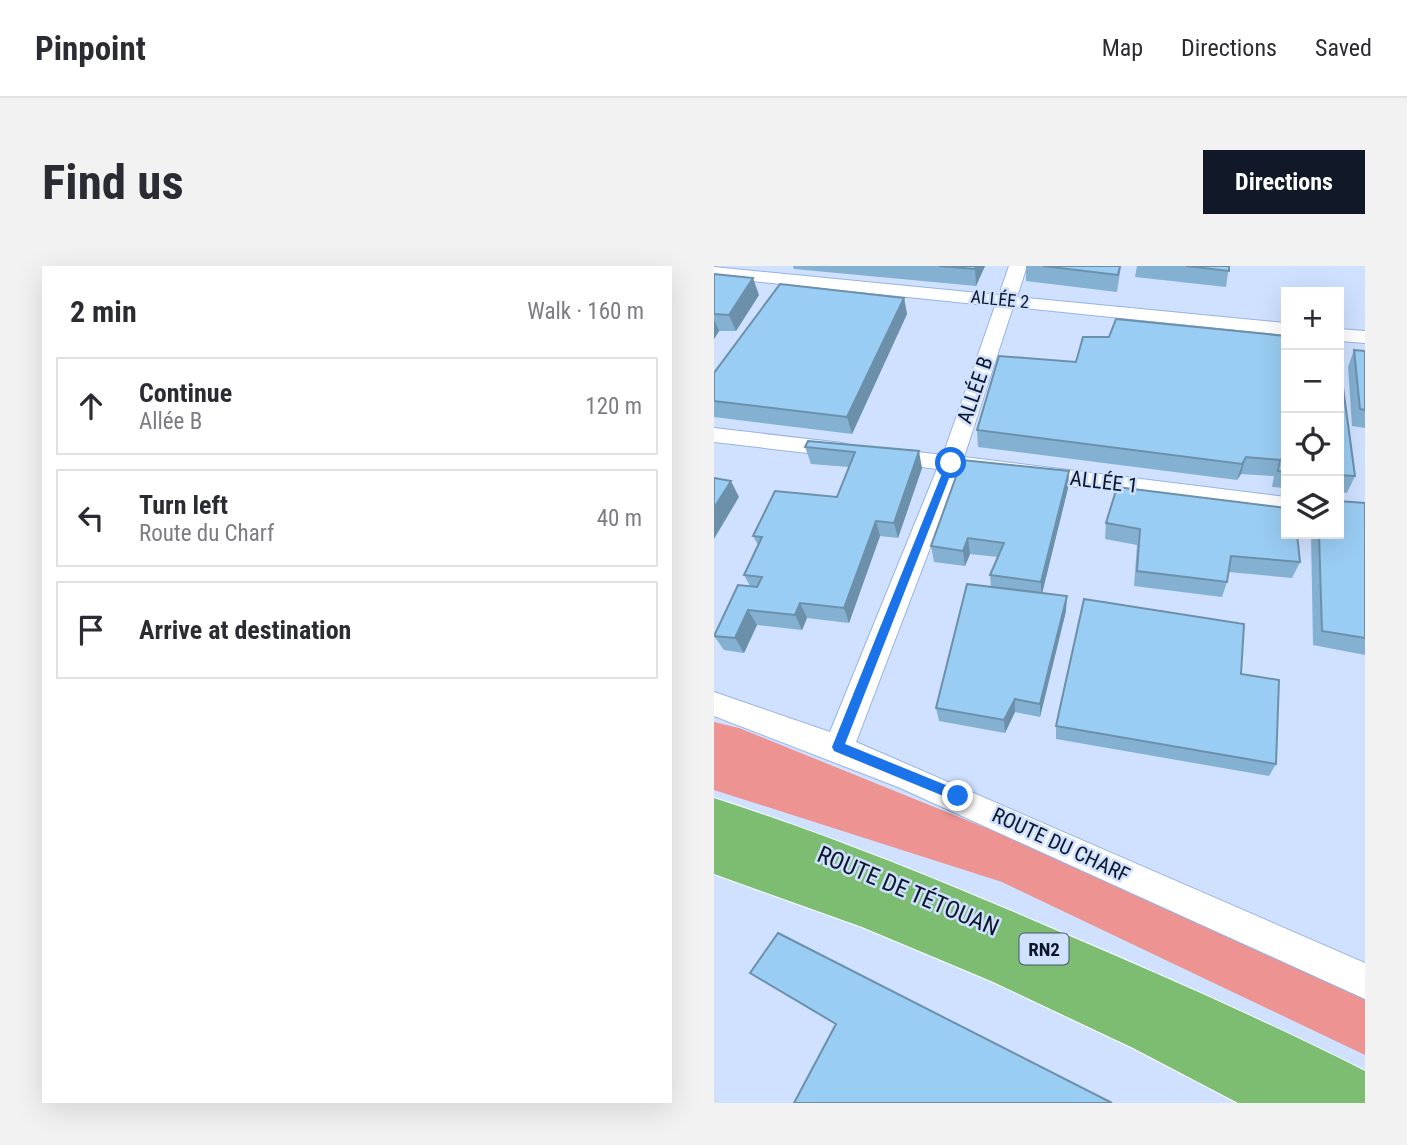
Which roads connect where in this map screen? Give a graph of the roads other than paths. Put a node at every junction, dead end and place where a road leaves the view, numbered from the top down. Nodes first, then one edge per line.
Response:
1 (1018, 266) edge
2 (714, 272) edge
3 (1006, 300) junction
4 (1281, 328) edge
5 (1344, 335) edge
6 (1365, 337) edge
7 (714, 435) edge
8 (951, 463) junction
9 (1281, 504) edge
10 (714, 704) edge
11 (838, 747) junction
12 (714, 818) edge
13 (714, 852) edge
14 (1365, 981) edge
15 (1365, 1099) edge
16 (1291, 1103) edge

1 - 3 street, ALLÉE B
2 - 3 street, ALLÉE 2
3 - 4 street, ALLÉE 2
3 - 8 street, ALLÉE B
5 - 6 street
7 - 8 street, ALLÉE 1
8 - 9 street, ALLÉE 1
8 - 11 street, ALLÉE B
10 - 11 street, ROUTE DU CHARF
11 - 14 street, ROUTE DU CHARF
12 - 15 highway, ROUTE DE TÉTOUAN / RN2
13 - 16 highway, ROUTE DE TÉTOUAN / RN2

